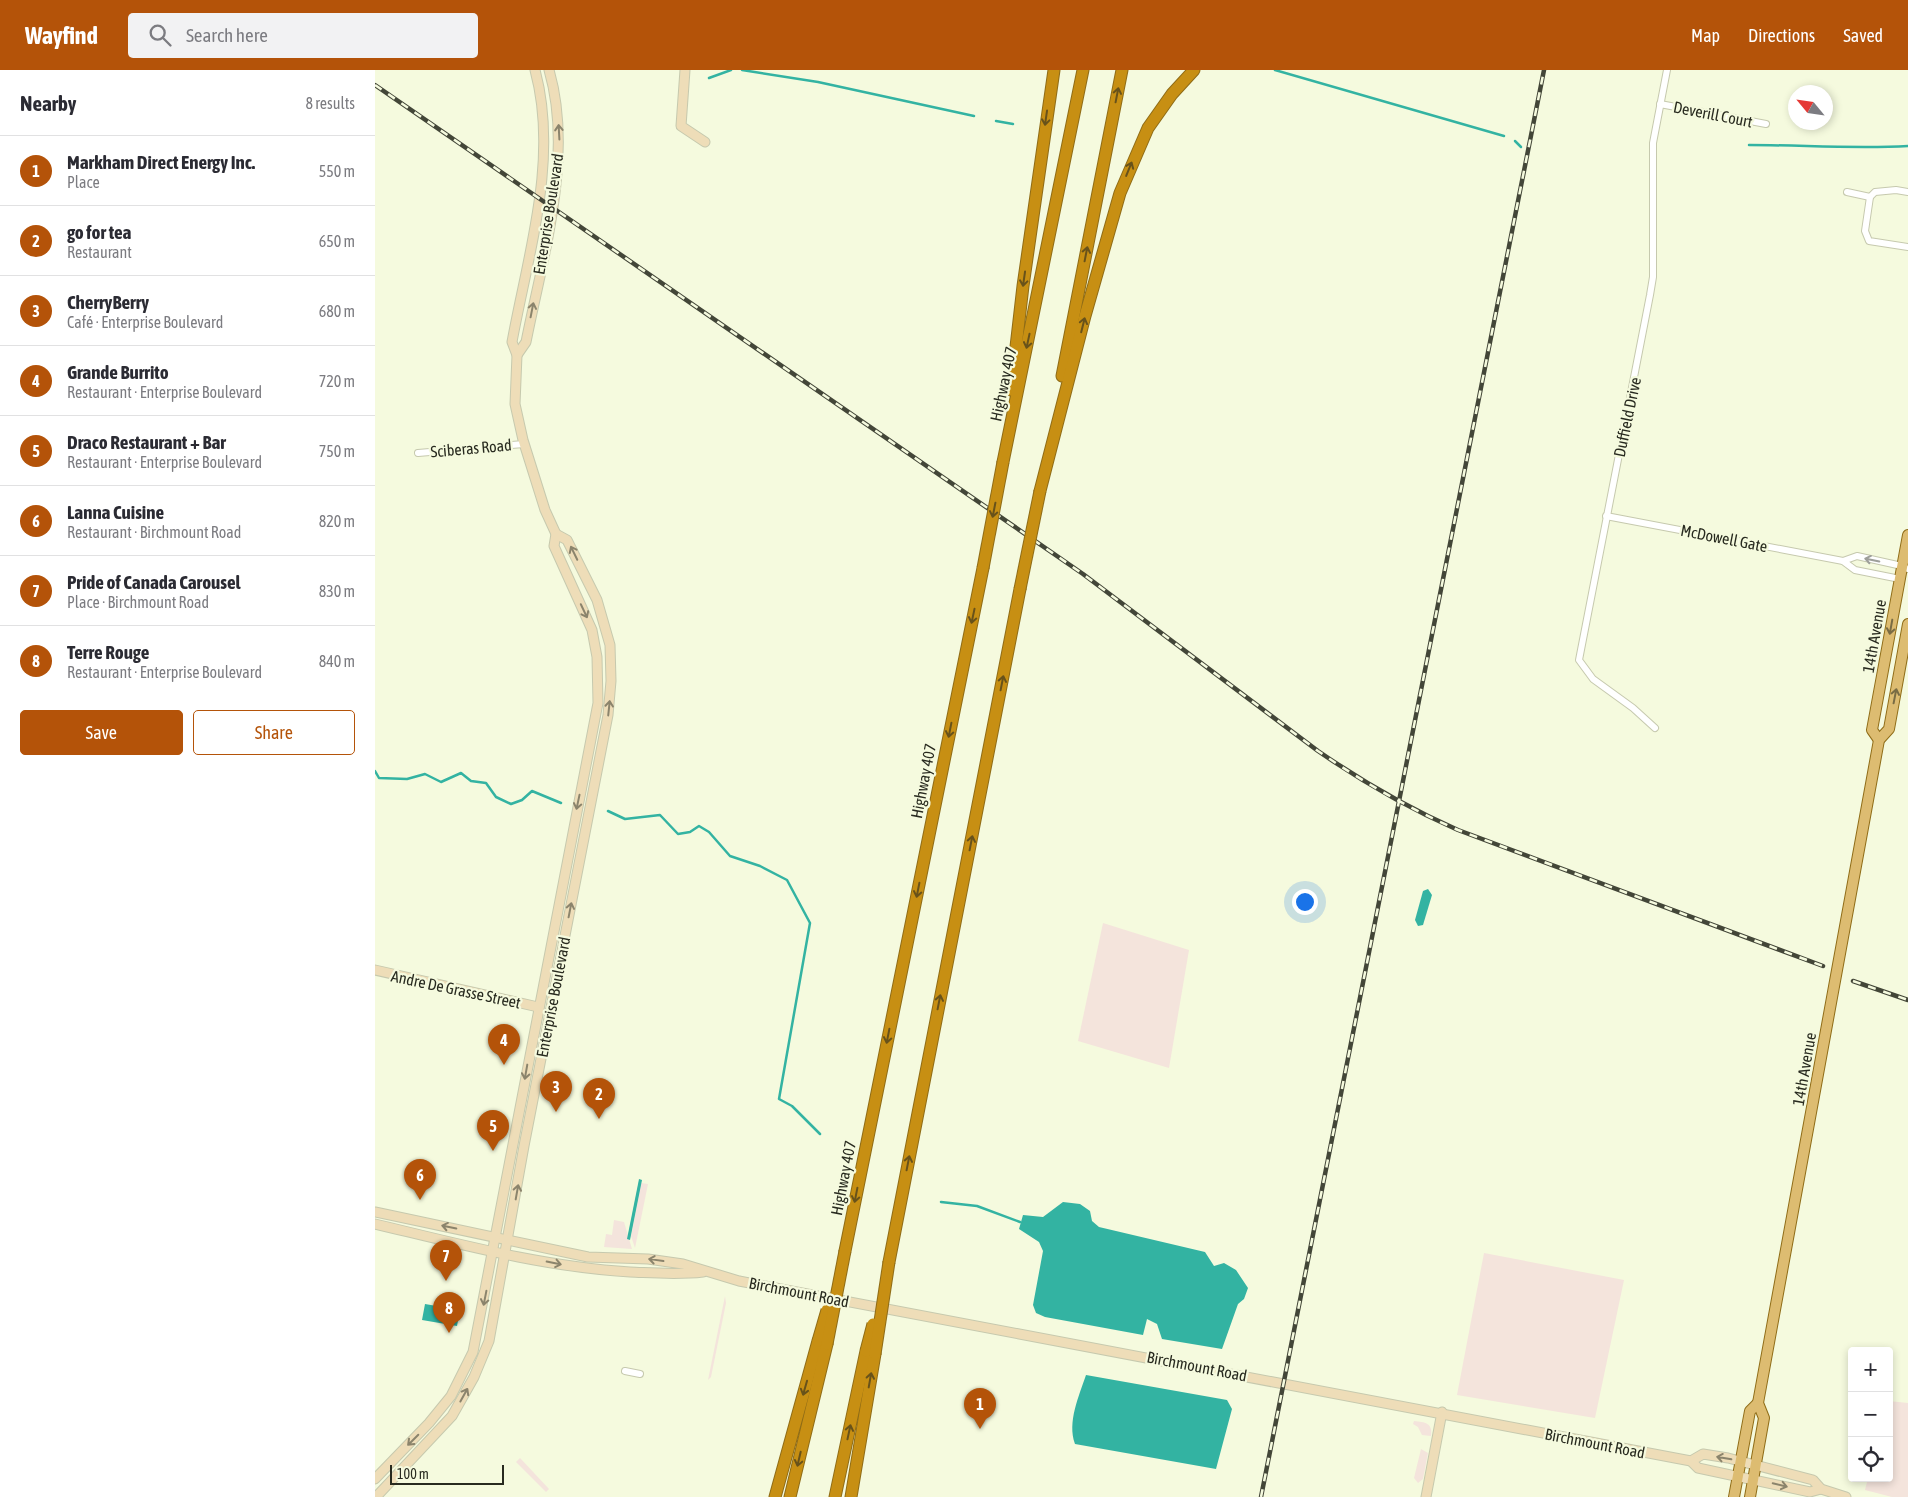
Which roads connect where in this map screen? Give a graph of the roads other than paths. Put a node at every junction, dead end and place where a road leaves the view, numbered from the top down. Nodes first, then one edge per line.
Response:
1 (535, 70) edge
2 (549, 70) edge
3 (685, 70) edge
4 (1054, 70) edge
5 (1083, 70) edge
6 (1122, 70) edge
7 (1194, 70) edge
8 (1667, 70) edge
9 (1660, 104) junction
10 (1766, 124) dead end
11 (705, 142) dead end
12 (1847, 192) dead end
13 (1908, 192) edge
14 (1870, 197) junction
15 (1908, 247) edge
16 (517, 355) junction
17 (524, 444) junction
18 (418, 453) dead end
19 (1003, 462) junction
20 (1040, 491) junction
21 (1606, 516) junction
22 (556, 534) junction
23 (1908, 536) edge
24 (1843, 561) junction
25 (1905, 567) edge
26 (1900, 579) junction
27 (1908, 624) edge
28 (1655, 728) dead end
29 (1879, 740) junction
30 (375, 970) edge
31 (538, 1007) junction
32 (551, 1009) junction
33 (375, 1212) edge
34 (375, 1224) edge
35 (497, 1238) junction
36 (508, 1240) junction
37 (494, 1250) junction
38 (506, 1254) junction
39 (703, 1272) junction
40 (823, 1343) junction
41 (870, 1353) junction
42 (625, 1371) dead end
43 (640, 1374) dead end
44 (1758, 1403) junction
45 (1442, 1412) junction
46 (1691, 1461) junction
47 (1741, 1462) junction
48 (1757, 1465) junction
49 (1739, 1476) junction
50 (375, 1479) edge
51 (1754, 1479) junction
52 (1821, 1489) junction
53 (376, 1497) edge
54 (775, 1497) edge
55 (791, 1497) edge
56 (835, 1497) edge
57 (851, 1497) edge
58 (1426, 1497) edge
59 (1734, 1497) edge
60 (1750, 1497) edge
61 (1847, 1497) edge

1 - 16 main road, Enterprise Boulevard
16 -> 2 main road, Enterprise Boulevard
3 - 11 main road
4 -> 19 highway
5 -> 19 highway, Highway 407
20 -> 6 highway
20 -> 7 highway
8 - 9 street, Duffield Drive
9 - 10 street, Deverill Court
9 - 21 street, Duffield Drive
12 - 14 street
13 - 14 street
14 - 15 street
16 - 17 main road, Enterprise Boulevard
17 - 18 street, Sciberas Road
17 - 22 main road, Enterprise Boulevard
19 -> 40 highway, Highway 407, bridge
41 -> 20 highway, bridge
21 - 24 street, McDowell Gate
21 - 28 street, Duffield Drive
22 -> 31 main road, Enterprise Boulevard
32 -> 22 main road, Enterprise Boulevard
23 - 25 main road, 14th Avenue
25 -> 24 street, McDowell Gate
24 - 26 street, McDowell Gate
25 - 26 main road, 14th Avenue
26 -> 29 main road, 14th Avenue
29 -> 27 main road, 14th Avenue
29 - 44 main road, 14th Avenue
30 - 31 main road, Andre De Grasse Street
31 - 32 street
31 -> 35 main road, Enterprise Boulevard
36 -> 32 main road, Enterprise Boulevard
35 -> 33 main road, Birchmount Road
34 - 37 main road, Birchmount Road
35 - 36 main road, Birchmount Road
35 - 37 main road, Enterprise Boulevard
36 - 38 main road, Enterprise Boulevard
39 -> 36 main road, Birchmount Road
37 - 38 main road, Birchmount Road
37 -> 50 main road, Enterprise Boulevard
38 -> 39 main road, Birchmount Road
53 -> 38 main road, Enterprise Boulevard
39 - 45 main road, Birchmount Road
40 -> 54 highway
40 -> 55 highway, Highway 407
56 -> 41 highway
57 -> 41 highway
42 - 43 street
44 - 47 main road, 14th Avenue
44 - 48 main road, 14th Avenue
45 - 46 main road, Birchmount Road
45 - 58 main road
47 -> 46 main road, Birchmount Road
46 - 49 main road, Birchmount Road
47 - 48 main road, Birchmount Road
47 - 49 main road, 14th Avenue
48 - 51 main road, 14th Avenue
48 - 52 main road, Birchmount Road
49 - 51 main road, Birchmount Road
49 - 59 main road, 14th Avenue
51 -> 52 main road, Birchmount Road
51 - 60 main road, 14th Avenue
52 - 61 main road, Birchmount Road

